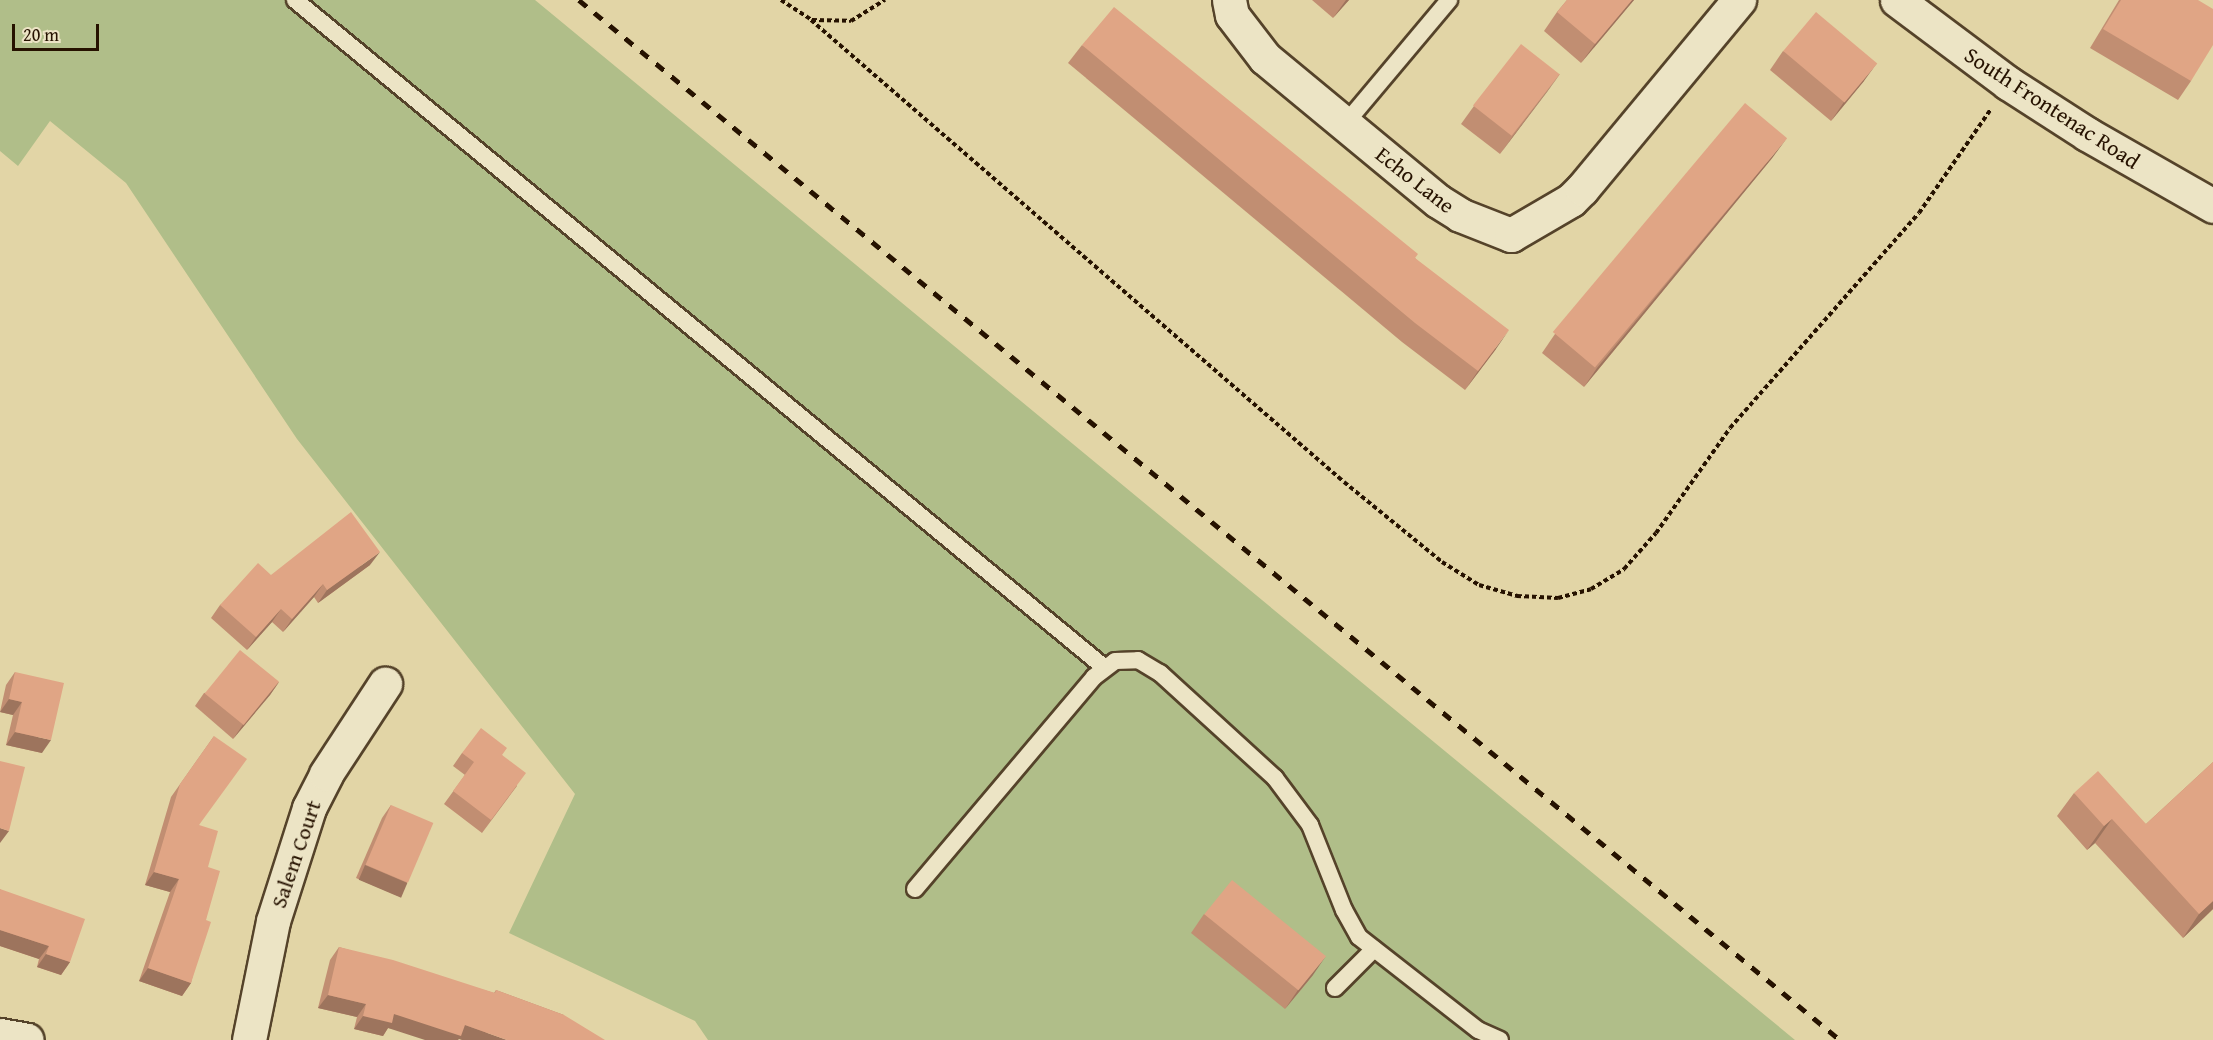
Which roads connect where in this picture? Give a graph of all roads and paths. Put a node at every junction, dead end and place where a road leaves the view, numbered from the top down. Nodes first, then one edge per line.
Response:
1 (295, 0) edge
2 (781, 0) edge
3 (885, 0) edge
4 (1229, 0) edge
5 (1449, 0) edge
6 (1739, 0) edge
7 (1897, 0) edge
8 (811, 20) junction
9 (2008, 83) junction
10 (1345, 124) junction
11 (2213, 206) edge
12 (1105, 668) junction
13 (385, 684) dead end
14 (915, 889) dead end
15 (1374, 949) junction
16 (1335, 988) dead end
17 (0, 1035) edge
18 (27, 1040) edge
19 (249, 1040) edge
20 (1500, 1040) edge

1 - 12 lane
2 - 8 path
3 - 8 path
4 - 10 street, Echo Lane
5 - 10 lane
6 - 10 street, Echo Lane
7 - 9 street, South Frontenac Road
8 - 9 path
9 - 11 street, South Frontenac Road
12 - 14 lane
12 - 15 lane
13 - 19 street, Salem Court
15 - 16 lane
15 - 20 lane
17 - 18 street

